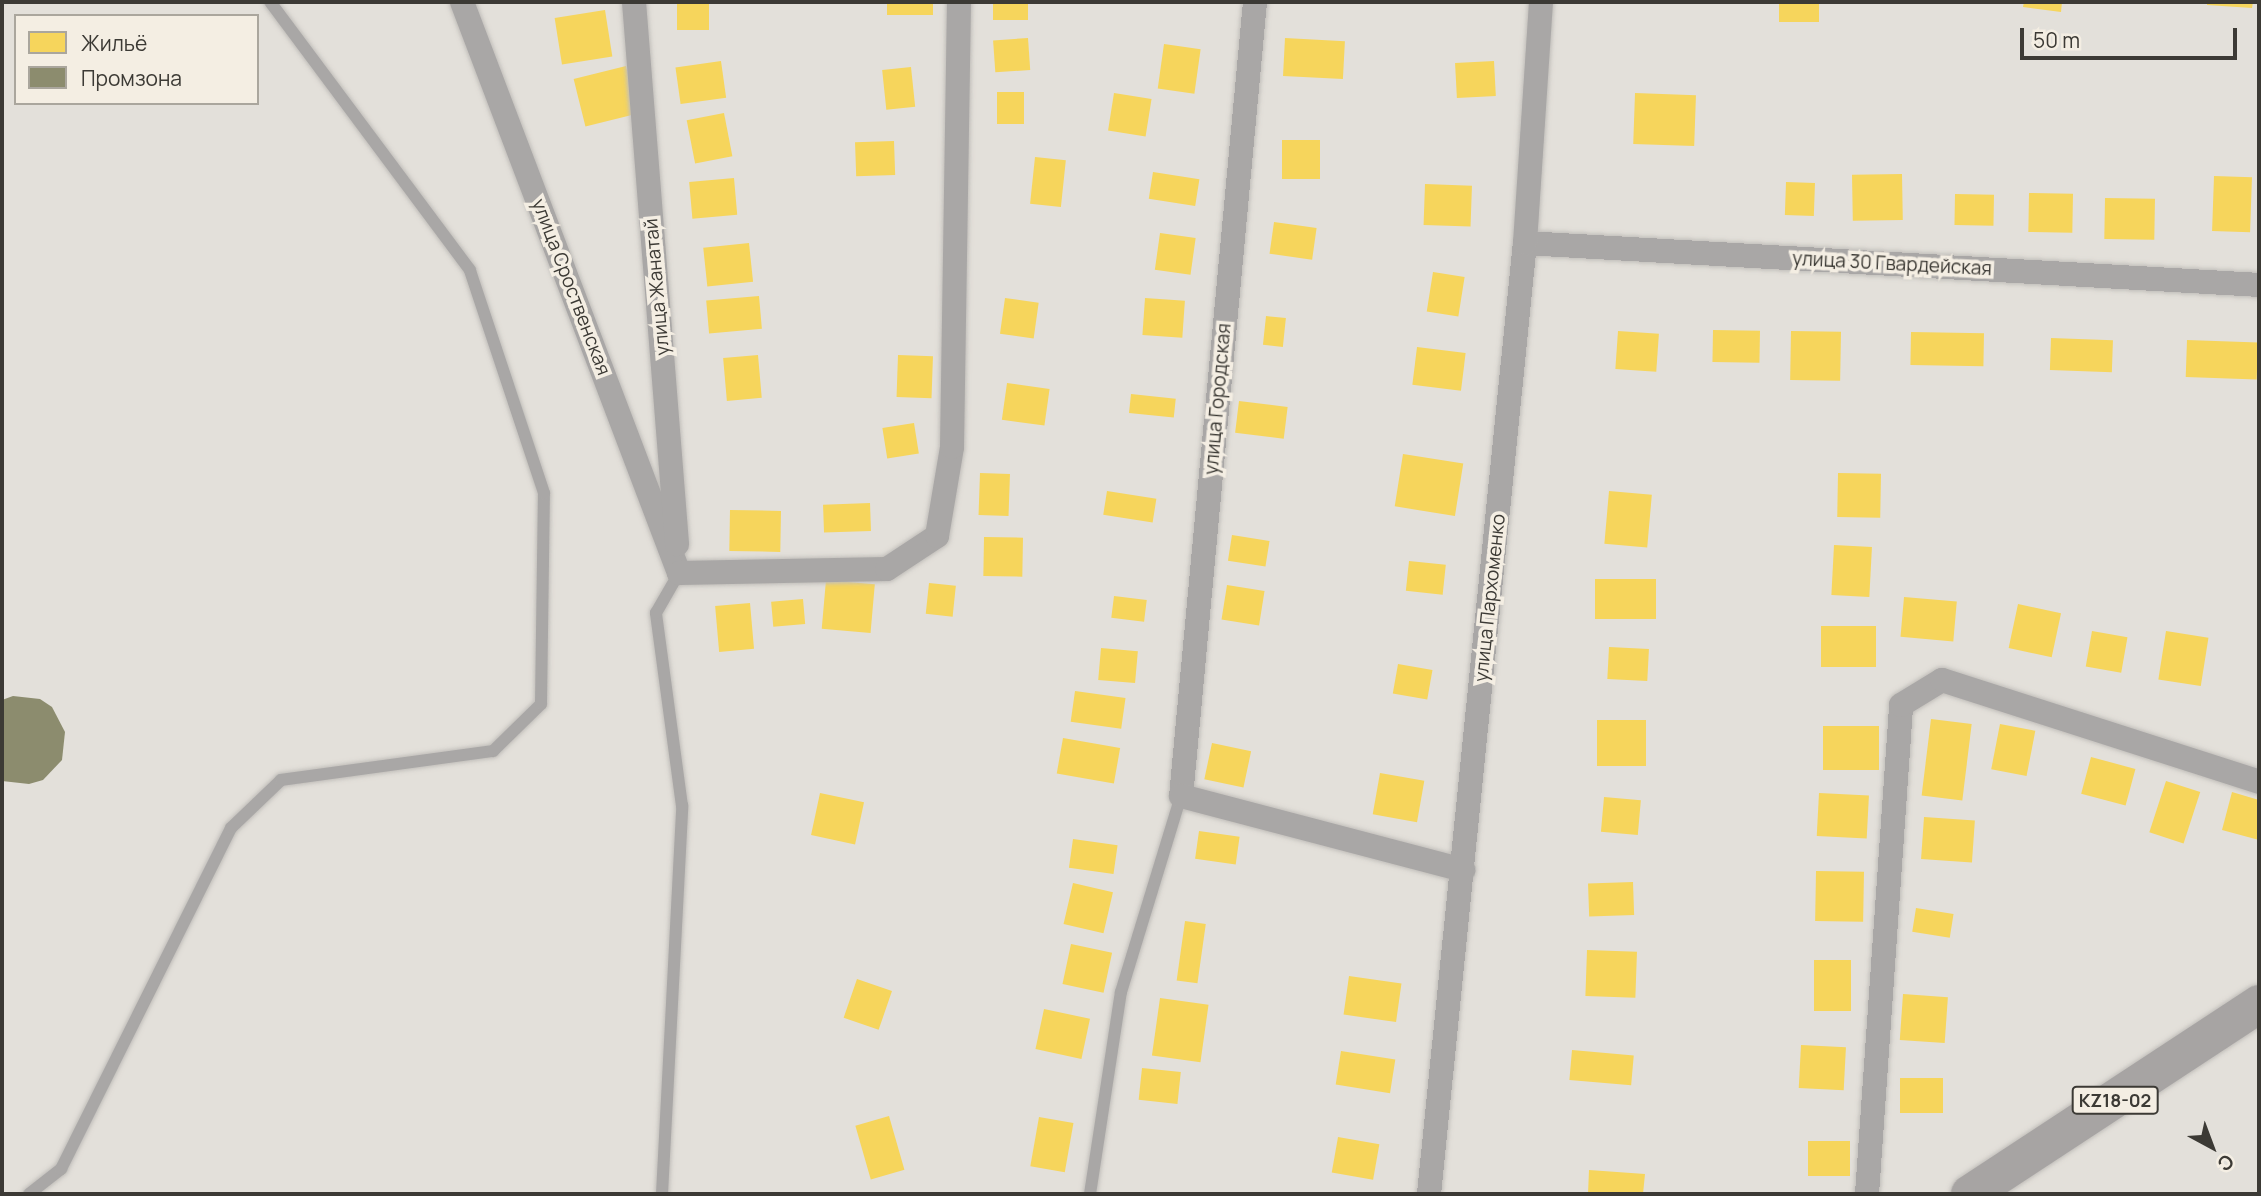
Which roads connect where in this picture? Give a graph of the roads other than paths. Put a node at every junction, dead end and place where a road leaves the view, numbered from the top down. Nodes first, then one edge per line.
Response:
1 (270, 2) edge
2 (463, 2) edge
3 (634, 2) edge
4 (960, 2) edge
5 (1255, 2) edge
6 (1541, 2) edge
7 (1525, 243) junction
8 (2259, 285) edge
9 (680, 573) junction
10 (2259, 782) edge
11 (1181, 796) junction
12 (1463, 870) junction
13 (2259, 1004) edge
14 (29, 1194) edge
15 (662, 1194) edge
16 (1090, 1194) edge
17 (1429, 1194) edge
18 (1867, 1194) edge
19 (1971, 1194) edge

1 - 14 lane
2 - 9 street, улица Сроственская
3 - 9 street, улица Жанатай
4 - 9 street
5 - 11 street, улица Городская
6 - 7 street, улица Пархоменко
7 - 8 street, улица 30 Гвардейская
7 - 12 street, улица Пархоменко
9 - 15 lane
10 - 18 street
11 - 12 street
11 - 16 lane
12 - 17 street, улица Пархоменко
13 - 19 highway, KZ18-02

